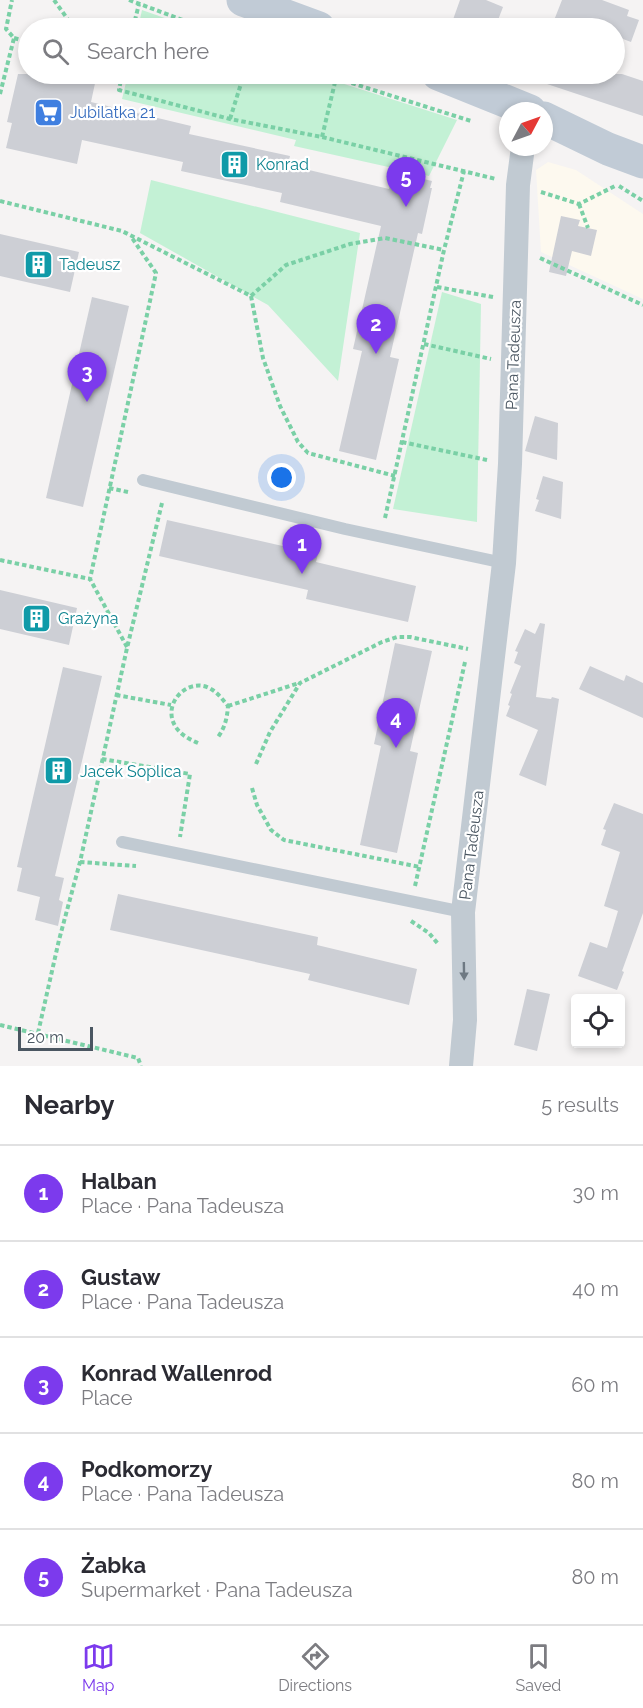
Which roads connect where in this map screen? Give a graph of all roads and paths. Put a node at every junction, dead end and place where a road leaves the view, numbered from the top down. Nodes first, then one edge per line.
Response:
1 (12, 0) edge
2 (54, 0) edge
3 (129, 0) edge
4 (243, 0) edge
5 (139, 4) junction
6 (67, 18) edge
7 (136, 18) edge
8 (177, 18) edge
9 (292, 18) edge
10 (14, 38) junction
11 (18, 39) edge
12 (120, 84) edge
13 (241, 84) edge
14 (334, 84) edge
15 (355, 84) edge
16 (463, 84) edge
17 (0, 94) edge
18 (508, 102) edge
19 (230, 119) junction
20 (553, 122) edge
21 (477, 123) dead end
22 (321, 137) junction
23 (608, 149) junction
24 (522, 156) edge
25 (643, 162) edge
26 (464, 171) junction
27 (630, 180) edge
28 (505, 181) dead end
29 (539, 192) dead end
30 (0, 201) edge
31 (579, 204) junction
32 (588, 228) dead end
33 (131, 236) junction
34 (444, 250) junction
35 (516, 250) junction
36 (437, 287) junction
37 (251, 296) junction
38 (514, 301) junction
39 (643, 305) edge
40 (424, 344) junction
41 (513, 364) junction
42 (402, 442) junction
43 (510, 464) junction
44 (394, 476) junction
45 (143, 480) dead end
46 (109, 488) junction
47 (130, 492) dead end
48 (162, 500) dead end
49 (381, 537) junction
50 (0, 560) edge
51 (504, 563) junction
52 (90, 579) junction
53 (470, 639) dead end
54 (127, 648) junction
55 (468, 649) junction
56 (300, 683) junction
57 (116, 695) junction
58 (171, 705) junction
59 (228, 706) junction
60 (218, 737) dead end
61 (198, 743) dead end
62 (102, 759) junction
63 (256, 764) dead end
64 (252, 788) dead end
65 (122, 842) dead end
66 (178, 854) junction
67 (463, 912) junction
68 (0, 1024) edge
69 (38, 1033) junction
70 (141, 1066) edge
71 (461, 1066) edge

1 - 10 path
2 - 6 path
3 - 5 path
4 - 9 street
5 - 7 path
5 - 8 path
10 - 11 path
10 - 17 path
12 - 19 path
13 - 19 path
14 - 22 path
15 - 21 path
16 - 18 street
19 - 22 path
20 - 23 street
22 - 26 path
23 - 25 street
23 - 27 street
24 - 35 street, Pana Tadeusza
26 - 28 path
26 - 34 path
27 - 31 path
29 - 31 path
30 - 33 path
31 - 32 path
33 - 37 path
33 - 46 path
34 - 36 path
34 - 37 path
35 - 38 street, Pana Tadeusza
35 - 39 path
36 - 38 path
36 - 40 path
37 - 44 path
38 - 41 street, Pana Tadeusza
40 - 41 path
40 - 42 path
41 - 43 street, Pana Tadeusza
42 - 43 path
42 - 44 path
43 - 51 street, Pana Tadeusza
44 - 49 path
45 - 49 lane
46 - 47 path
46 - 52 path
48 - 54 path
49 - 51 lane
50 - 52 path
51 - 67 street, Pana Tadeusza
52 - 54 path
53 - 55 path
54 - 57 path
55 - 56 path
55 - 64 path
56 - 59 path
56 - 63 path
57 - 58 path
57 - 62 path
58 - 59 path
58 - 61 path
59 - 60 path
62 - 66 path
62 - 69 path
65 - 66 lane, Pana Tadeusza
66 - 67 lane, Pana Tadeusza
67 -> 71 street, Pana Tadeusza
68 - 69 path
69 - 70 path

